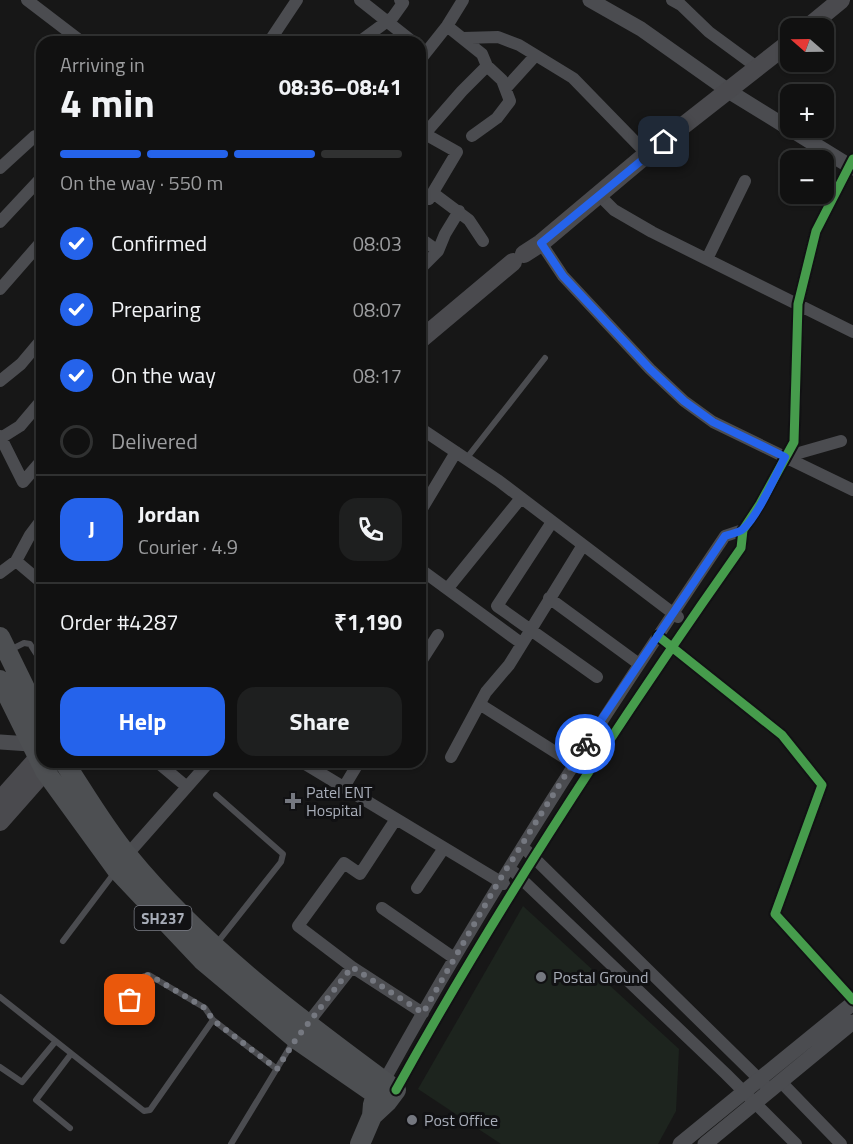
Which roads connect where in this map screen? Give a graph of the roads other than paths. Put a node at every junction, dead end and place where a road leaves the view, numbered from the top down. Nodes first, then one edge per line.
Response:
1 (297, 0) edge
2 (360, 0) edge
3 (400, 0) edge
4 (463, 0) edge
5 (590, 0) edge
6 (672, 0) edge
7 (841, 0) edge
8 (34, 2) edge
9 (819, 18) edge
10 (386, 21) junction
11 (447, 26) junction
12 (75, 36) edge
13 (273, 36) edge
14 (367, 36) edge
15 (405, 36) edge
16 (463, 39) junction
17 (426, 49) edge
18 (780, 50) edge
19 (536, 56) junction
20 (487, 66) junction
21 (758, 69) junction
22 (506, 88) junction
23 (730, 92) junction
24 (426, 133) edge
25 (472, 136) dead end
26 (36, 137) edge
27 (426, 138) edge
28 (647, 154) junction
29 (851, 164) edge
30 (0, 168) edge
31 (745, 181) dead end
32 (36, 183) edge
33 (426, 194) edge
34 (600, 196) junction
35 (459, 211) junction
36 (0, 222) edge
37 (483, 241) dead end
38 (426, 242) edge
39 (541, 243) junction
40 (36, 248) edge
41 (438, 251) junction
42 (707, 259) junction
43 (426, 263) edge
44 (0, 289) edge
45 (798, 304) junction
46 (426, 330) edge
47 (853, 332) edge
48 (36, 346) edge
49 (545, 358) dead end
50 (0, 381) edge
51 (36, 407) edge
52 (426, 432) edge
53 (1, 437) edge
54 (841, 441) dead end
55 (461, 456) junction
56 (785, 457) junction
57 (36, 467) edge
58 (853, 490) edge
59 (521, 498) junction
60 (426, 504) edge
61 (552, 522) junction
62 (36, 527) edge
63 (744, 528) junction
64 (583, 545) junction
65 (16, 561) junction
66 (0, 573) edge
67 (426, 573) edge
68 (36, 578) edge
69 (448, 588) junction
70 (549, 598) junction
71 (673, 613) junction
72 (688, 623) junction
73 (530, 629) junction
74 (438, 635) dead end
75 (657, 636) junction
76 (521, 643) junction
77 (4, 644) edge
78 (672, 646) junction
79 (36, 650) edge
80 (426, 654) edge
81 (639, 664) junction
82 (597, 677) dead end
83 (0, 680) edge
84 (481, 705) junction
85 (36, 711) edge
86 (0, 742) edge
87 (36, 746) edge
88 (36, 755) edge
89 (451, 757) dead end
90 (36, 763) edge
91 (573, 763) junction
92 (36, 766) edge
93 (50, 768) edge
94 (67, 768) edge
95 (164, 768) edge
96 (203, 768) edge
97 (312, 768) edge
98 (355, 768) edge
99 (588, 772) junction
100 (187, 787) junction
101 (344, 787) junction
102 (216, 795) dead end
103 (0, 800) edge
104 (396, 819) junction
105 (0, 822) edge
106 (522, 846) junction
107 (444, 848) junction
108 (534, 856) junction
109 (122, 862) junction
110 (508, 866) junction
111 (520, 877) junction
112 (499, 881) junction
113 (417, 888) dead end
114 (512, 889) junction
115 (382, 908) dead end
116 (63, 941) dead end
117 (214, 946) junction
118 (454, 958) junction
119 (352, 967) junction
120 (0, 997) edge
121 (130, 1000) dead end
122 (853, 1001) edge
123 (423, 1013) junction
124 (213, 1020) junction
125 (853, 1022) edge
126 (301, 1032) junction
127 (56, 1041) junction
128 (71, 1054) junction
129 (0, 1067) edge
130 (277, 1069) junction
131 (770, 1084) junction
132 (385, 1092) junction
133 (750, 1097) junction
134 (70, 1128) dead end
135 (231, 1144) edge
136 (360, 1144) edge
137 (680, 1144) edge
138 (705, 1144) edge
139 (796, 1144) edge
140 (841, 1144) edge

1 - 13 street
2 - 10 street
3 - 10 street
4 - 11 street
5 - 23 street
6 - 21 street
7 - 9 main road
8 - 12 street
10 - 14 street
10 - 15 street
11 - 16 street
11 - 17 street
16 - 19 street
16 - 20 street
18 - 21 main road
19 - 22 street
19 - 28 street
20 - 22 street
20 - 24 street
21 - 23 main road
22 - 25 street
23 - 28 main road
23 - 29 street
26 - 30 street
27 - 33 street
28 - 34 main road
29 - 45 street
31 - 42 street
32 - 36 street
33 - 35 street
34 - 39 main road
34 - 42 street
35 - 37 street
35 - 41 street
38 - 41 street
39 - 46 main road
39 - 56 street
40 - 44 street
41 - 43 street
42 - 45 street
45 - 47 street
45 - 56 street
48 - 50 street
49 - 55 lane
51 - 53 street
52 - 55 street
53 - 57 street
54 - 56 street
55 - 59 street
55 - 60 street
56 - 58 street
56 - 63 street
59 - 61 street
59 - 69 street
61 - 64 street
61 - 73 street
62 - 65 street
63 - 71 street
63 - 72 street
64 - 70 street
64 - 71 street
65 - 66 street
65 - 68 street
67 - 69 street
69 - 76 street
70 - 73 street
70 - 81 street
71 - 72 street
71 - 75 street
72 - 78 street
73 - 76 street
73 - 82 street
74 - 80 street
75 - 78 street
75 - 81 street
76 - 84 street
77 - 79 lane
77 - 85 main road
78 - 99 street
78 - 122 street
81 - 91 street
83 - 87 main road, SH237
84 - 89 street
84 - 91 street
86 - 88 street
90 - 103 main road
91 - 99 street
91 - 106 street
92 - 105 main road
93 - 109 main road, SH237
94 - 109 main road, SH237
95 - 100 street
96 - 100 street
97 - 101 street
98 - 101 street
99 - 108 street
100 - 109 street
101 - 104 street
102 - 117 lane
104 - 107 street
104 - 119 street
106 - 108 street
106 - 110 street
107 - 112 street
107 - 113 street
108 - 111 street
108 - 131 street
109 - 116 lane
109 - 117 main road, SH237
109 - 126 main road, SH237
110 - 111 street
110 - 112 street
111 - 114 street
111 - 133 street
112 - 114 street
112 - 118 street
114 - 132 street
115 - 118 street
117 - 126 main road, SH237
118 - 123 street
119 - 123 street
119 - 126 street
120 - 127 lane
121 - 124 lane
122 - 131 street
123 - 132 street
124 - 128 lane
124 - 130 lane
125 - 131 street
126 - 130 lane
126 - 132 main road, SH237
127 - 128 lane
127 - 129 lane
128 - 134 lane
130 - 135 lane
131 - 133 street
131 - 140 street
132 - 136 main road
133 - 137 street
133 - 138 street
133 - 139 street

